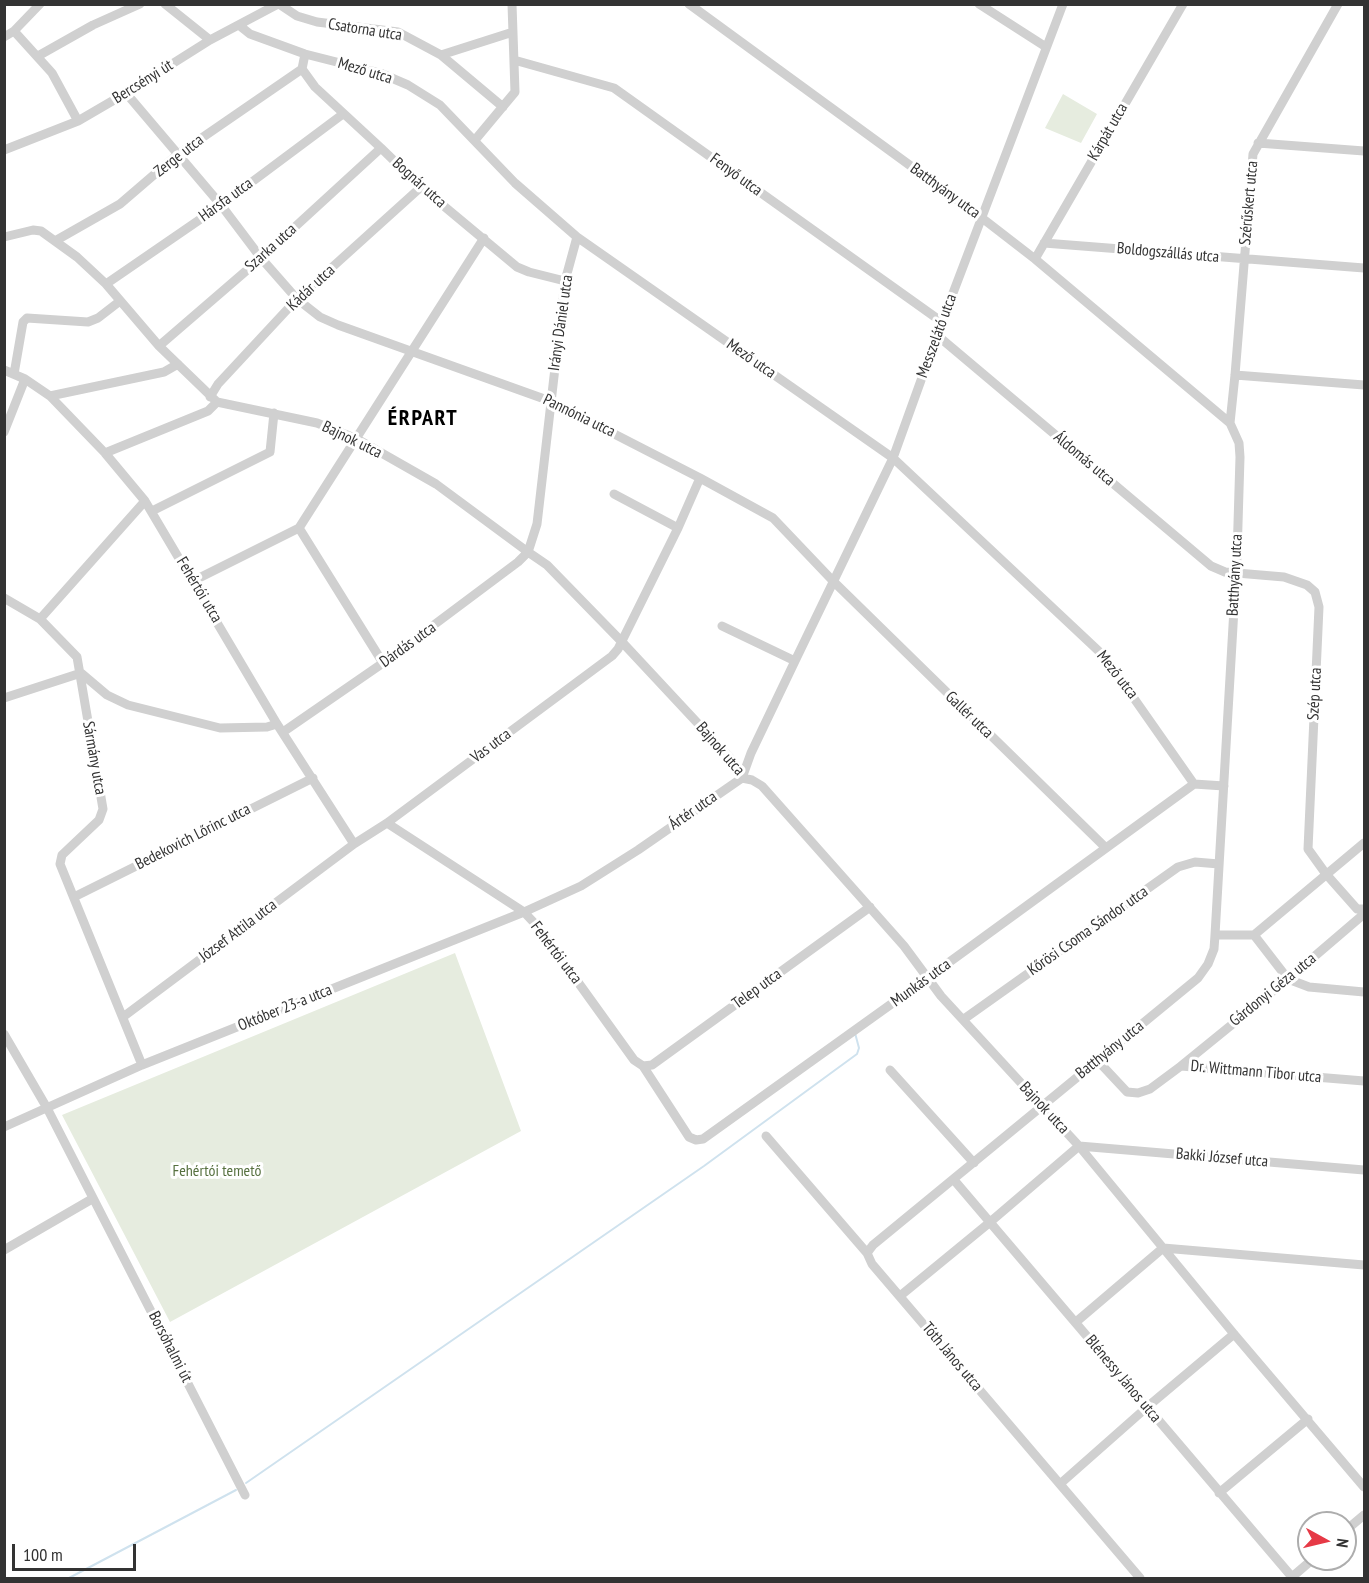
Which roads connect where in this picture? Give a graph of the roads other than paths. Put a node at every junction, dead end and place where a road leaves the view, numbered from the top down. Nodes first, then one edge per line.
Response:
1 (40, 4) edge
2 (140, 4) edge
3 (165, 4) edge
4 (279, 4) edge
5 (512, 4) edge
6 (689, 4) edge
7 (979, 4) edge
8 (1063, 4) edge
9 (1183, 4) edge
10 (1338, 4) edge
11 (240, 26) junction
12 (14, 32) junction
13 (513, 32) junction
14 (4, 37) edge
15 (210, 40) junction
16 (1046, 47) junction
17 (305, 54) junction
18 (441, 55) junction
19 (38, 56) junction
20 (514, 60) junction
21 (302, 69) junction
22 (126, 93) junction
23 (503, 107) junction
24 (343, 114) junction
25 (78, 121) junction
26 (475, 140) junction
27 (1258, 143) junction
28 (381, 148) junction
29 (4, 150) edge
30 (1365, 151) edge
31 (177, 155) junction
32 (421, 187) junction
33 (221, 205) junction
34 (982, 218) junction
35 (4, 237) edge
36 (577, 237) junction
37 (484, 238) junction
38 (55, 241) junction
39 (1044, 243) junction
40 (261, 258) junction
41 (1035, 259) junction
42 (1245, 260) junction
43 (1365, 268) edge
44 (565, 281) junction
45 (106, 284) junction
46 (297, 299) junction
47 (120, 301) junction
48 (942, 322) junction
49 (938, 336) junction
50 (159, 346) junction
51 (413, 352) junction
52 (178, 364) junction
53 (9, 372) edge
54 (1235, 375) junction
55 (25, 379) junction
56 (1365, 385) edge
57 (50, 396) junction
58 (214, 399) junction
59 (550, 401) junction
60 (274, 413) junction
61 (1230, 423) junction
62 (4, 432) edge
63 (357, 439) junction
64 (105, 453) junction
65 (892, 458) junction
66 (700, 478) junction
67 (614, 494) dead end
68 (145, 501) junction
69 (152, 511) junction
70 (299, 528) junction
71 (678, 528) junction
72 (528, 552) junction
73 (1235, 572) junction
74 (193, 580) junction
75 (832, 581) junction
76 (4, 598) edge
77 (40, 619) junction
78 (722, 626) dead end
79 (622, 642) junction
80 (795, 661) junction
81 (382, 663) junction
82 (81, 673) junction
83 (4, 698) edge
84 (280, 728) junction
85 (313, 778) junction
86 (742, 778) junction
87 (1194, 784) junction
88 (1224, 786) junction
89 (387, 823) junction
90 (1365, 843) edge
91 (354, 844) junction
92 (1106, 848) junction
93 (1219, 864) junction
94 (1326, 874) junction
95 (74, 897) junction
96 (870, 907) junction
97 (1365, 909) edge
98 (524, 912) junction
99 (1365, 914) edge
100 (1215, 934) junction
101 (1254, 935) junction
102 (928, 978) junction
103 (1288, 979) junction
104 (1365, 992) edge
105 (123, 1017) junction
106 (964, 1019) junction
107 (4, 1034) edge
108 (1098, 1061) junction
109 (142, 1065) junction
110 (643, 1066) junction
111 (1180, 1066) junction
112 (890, 1071) dead end
113 (1365, 1081) edge
114 (1041, 1106) junction
115 (47, 1107) junction
116 (4, 1127) edge
117 (766, 1136) dead end
118 (1079, 1146) junction
119 (974, 1162) junction
120 (1365, 1170) edge
121 (954, 1180) junction
122 (92, 1199) junction
123 (989, 1223) junction
124 (1163, 1248) junction
125 (4, 1250) edge
126 (867, 1253) junction
127 (1365, 1265) edge
128 (900, 1296) junction
129 (1076, 1322) junction
130 (1234, 1334) junction
131 (1146, 1408) junction
132 (1308, 1419) junction
133 (1060, 1484) junction
134 (1365, 1487) edge
135 (1220, 1493) junction
136 (245, 1495) dead end
137 (1292, 1577) edge
138 (1140, 1578) edge

1 - 12 street
2 - 19 street
3 - 15 street
4 - 11 street, Bercsényi út
4 - 18 street, Csatorna utca
5 - 13 street
6 - 34 street, Batthyány utca
7 - 16 street
8 - 16 street, Messzelátó utca
9 - 39 street, Kárpát utca
10 - 27 street, Szérűskert utca
11 - 15 street, Bercsényi út
11 - 17 street, Mező utca
12 - 14 street
12 - 19 street
13 - 18 street
13 - 20 street
15 - 22 street, Bercsényi út
16 - 34 street, Messzelátó utca
17 - 21 street
17 - 26 street, Mező utca
18 - 23 street, Csatorna utca
19 - 25 street
20 - 23 street
20 - 48 street, Fenyő utca
21 - 24 street, Bognár utca
21 - 31 street, Zerge utca
22 - 25 street, Bercsényi út
22 - 31 street, Pannónia utca
23 - 26 street
24 - 28 street, Bognár utca
24 - 33 street, Hársfa utca
25 - 29 street, Bercsényi út
26 - 36 street, Mező utca
27 - 30 street
27 - 42 street, Szérűskert utca
28 - 32 street, Bognár utca
28 - 40 street, Szarka utca
31 - 33 street, Pannónia utca
31 - 38 street, Zerge utca
32 - 37 street, Bognár utca
32 - 46 street, Kádár utca
33 - 40 street, Pannónia utca
33 - 45 street, Hársfa utca
34 - 41 street, Batthyány utca
34 - 48 street, Messzelátó utca
35 - 38 street
36 - 44 street, Irányi Dániel utca
36 - 65 street, Mező utca
37 - 44 street, Bognár utca
37 - 51 street
38 - 45 street
39 - 41 street, Kárpát utca
39 - 42 street, Boldogszállás utca
40 - 46 street, Pannónia utca
40 - 50 street, Szarka utca
41 - 61 street, Batthyány utca
42 - 43 street, Boldogszállás utca
42 - 54 street, Szérűskert utca
44 - 59 street, Irányi Dániel utca
45 - 47 street
46 - 51 street, Pannónia utca
46 - 58 street, Kádár utca
47 - 50 street
47 - 53 street
48 - 49 street, Messzelátó utca
49 - 65 street, Messzelátó utca
49 - 73 street, Áldomás utca
50 - 52 street
51 - 59 street, Pannónia utca
51 - 63 street
52 - 57 street
52 - 58 street
53 - 55 street, Fehértói utca
54 - 56 street
54 - 61 street, Szérűskert utca
55 - 57 street, Fehértói utca
55 - 62 street
57 - 64 street, Fehértói utca
58 - 60 street, Bajnok utca
58 - 64 street
59 - 66 street, Pannónia utca
59 - 72 street, Irányi Dániel utca
60 - 63 street, Bajnok utca
60 - 69 street
61 - 73 street, Batthyány utca
63 - 70 street
63 - 72 street, Bajnok utca
64 - 68 street, Fehértói utca
65 - 75 street, Messzelátó utca
65 - 87 street, Mező utca
66 - 71 street, Vas utca
66 - 75 street, Pannónia utca
67 - 71 street
68 - 69 street, Fehértói utca
68 - 77 street
69 - 74 street, Fehértói utca
70 - 74 street
70 - 81 street
71 - 79 street, Vas utca
72 - 79 street, Bajnok utca
72 - 81 street, Dárdás utca
73 - 88 street, Batthyány utca
73 - 94 street, Szép utca
74 - 84 street, Fehértói utca
75 - 80 street, Messzelátó utca
75 - 92 street, Gallér utca
76 - 77 street, Sármány utca
77 - 82 street, Sármány utca
78 - 80 street
79 - 86 street, Bajnok utca
79 - 89 street, Vas utca
80 - 86 street
81 - 84 street, Dárdás utca
82 - 83 street
82 - 84 street
82 - 95 street, Sármány utca
84 - 85 street, Fehértói utca
85 - 91 street, Fehértói utca
85 - 95 street, Bedekovich Lőrinc utca
86 - 96 street, Bajnok utca
86 - 98 street, Ártér utca
87 - 88 street
87 - 92 street, Munkás utca
88 - 93 street, Batthyány utca
89 - 91 street, Vas utca
89 - 98 street, Fehértói utca
90 - 94 street
91 - 105 street, József Attila utca
92 - 102 street, Munkás utca
93 - 100 street, Batthyány utca
93 - 106 street, Kőrösi Csoma Sándor utca
94 - 97 street
94 - 101 street
95 - 105 street, Sármány utca
96 - 102 street, Bajnok utca
96 - 110 street, Telep utca
98 - 109 street, Október 23-a utca
98 - 110 street, Fehértói utca
99 - 103 street, Gárdonyi Géza utca
100 - 101 street
100 - 108 street, Batthyány utca
101 - 103 street
102 - 106 street, Bajnok utca
102 - 110 street, Munkás utca
103 - 104 street
103 - 111 street, Gárdonyi Géza utca
105 - 109 street, Sármány utca
106 - 114 street, Bajnok utca
107 - 115 street, Borsóhalmi út
108 - 111 street, Dr. Wittmann Tibor utca
108 - 114 street, Batthyány utca
109 - 115 street, Október 23-a utca
111 - 113 street, Dr. Wittmann Tibor utca
112 - 119 street
114 - 118 street, Bajnok utca
114 - 119 street, Batthyány utca
115 - 116 street, Október 23-a utca
115 - 122 street, Borsóhalmi út
117 - 126 street, Tóth János utca
118 - 120 street, Bakki József utca
118 - 123 street
118 - 124 street, Bajnok utca
119 - 121 street, Batthyány utca
121 - 123 street, Blénessy János utca
121 - 126 street, Batthyány utca
122 - 125 street
122 - 136 street, Borsóhalmi út
123 - 128 street
123 - 129 street, Blénessy János utca
124 - 127 street
124 - 129 street
124 - 130 street, Bajnok utca
126 - 128 street, Tóth János utca
128 - 133 street, Tóth János utca
129 - 131 street, Blénessy János utca
130 - 131 street
130 - 132 street, Bajnok utca
131 - 133 street
131 - 135 street, Blénessy János utca
132 - 134 street, Bajnok utca
132 - 135 street
133 - 138 street, Tóth János utca
135 - 137 street, Blénessy János utca

